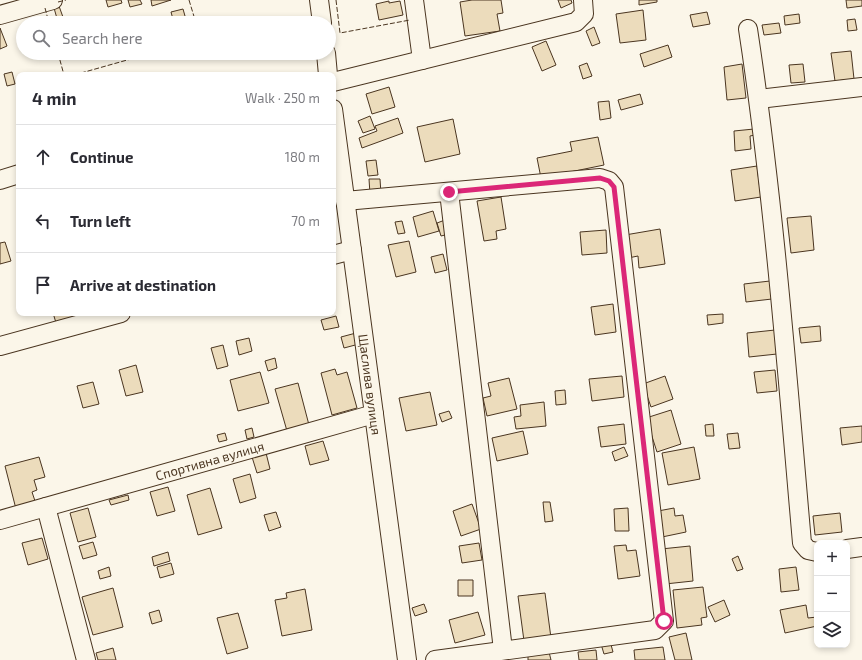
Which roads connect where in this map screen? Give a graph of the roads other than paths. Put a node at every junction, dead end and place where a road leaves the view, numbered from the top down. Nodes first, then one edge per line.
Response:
1 (53, 0) edge
2 (318, 0) edge
3 (414, 0) edge
4 (583, 0) edge
5 (0, 15) edge
6 (321, 16) edge
7 (748, 29) dead end
8 (327, 60) edge
9 (422, 60) junction
10 (328, 72) edge
11 (336, 81) edge
12 (862, 87) edge
13 (759, 99) junction
14 (336, 130) edge
15 (16, 175) edge
16 (0, 180) edge
17 (449, 192) junction
18 (346, 201) junction
19 (352, 250) junction
20 (336, 254) edge
21 (110, 316) edge
22 (0, 346) edge
23 (374, 414) junction
24 (46, 507) junction
25 (0, 520) edge
26 (862, 547) edge
27 (850, 549) edge
28 (814, 551) edge
29 (503, 650) junction
30 (86, 660) edge
31 (407, 660) edge
32 (435, 660) edge

1 - 5 street
2 - 6 street
3 - 9 street
4 - 9 street
7 - 13 street
8 - 10 street
9 - 11 street
12 - 13 street
13 - 28 street
14 - 18 street, Щаслива вулиця
15 - 16 street
17 - 18 street
17 - 29 street
17 - 29 street
18 - 19 street, Щаслива вулиця
19 - 20 street
19 - 23 street, Щаслива вулиця
21 - 22 street
23 - 24 street, Спортивна вулиця
23 - 31 street, Щаслива вулиця
24 - 25 street, Спортивна вулиця
24 - 30 street
26 - 27 street
29 - 32 street

